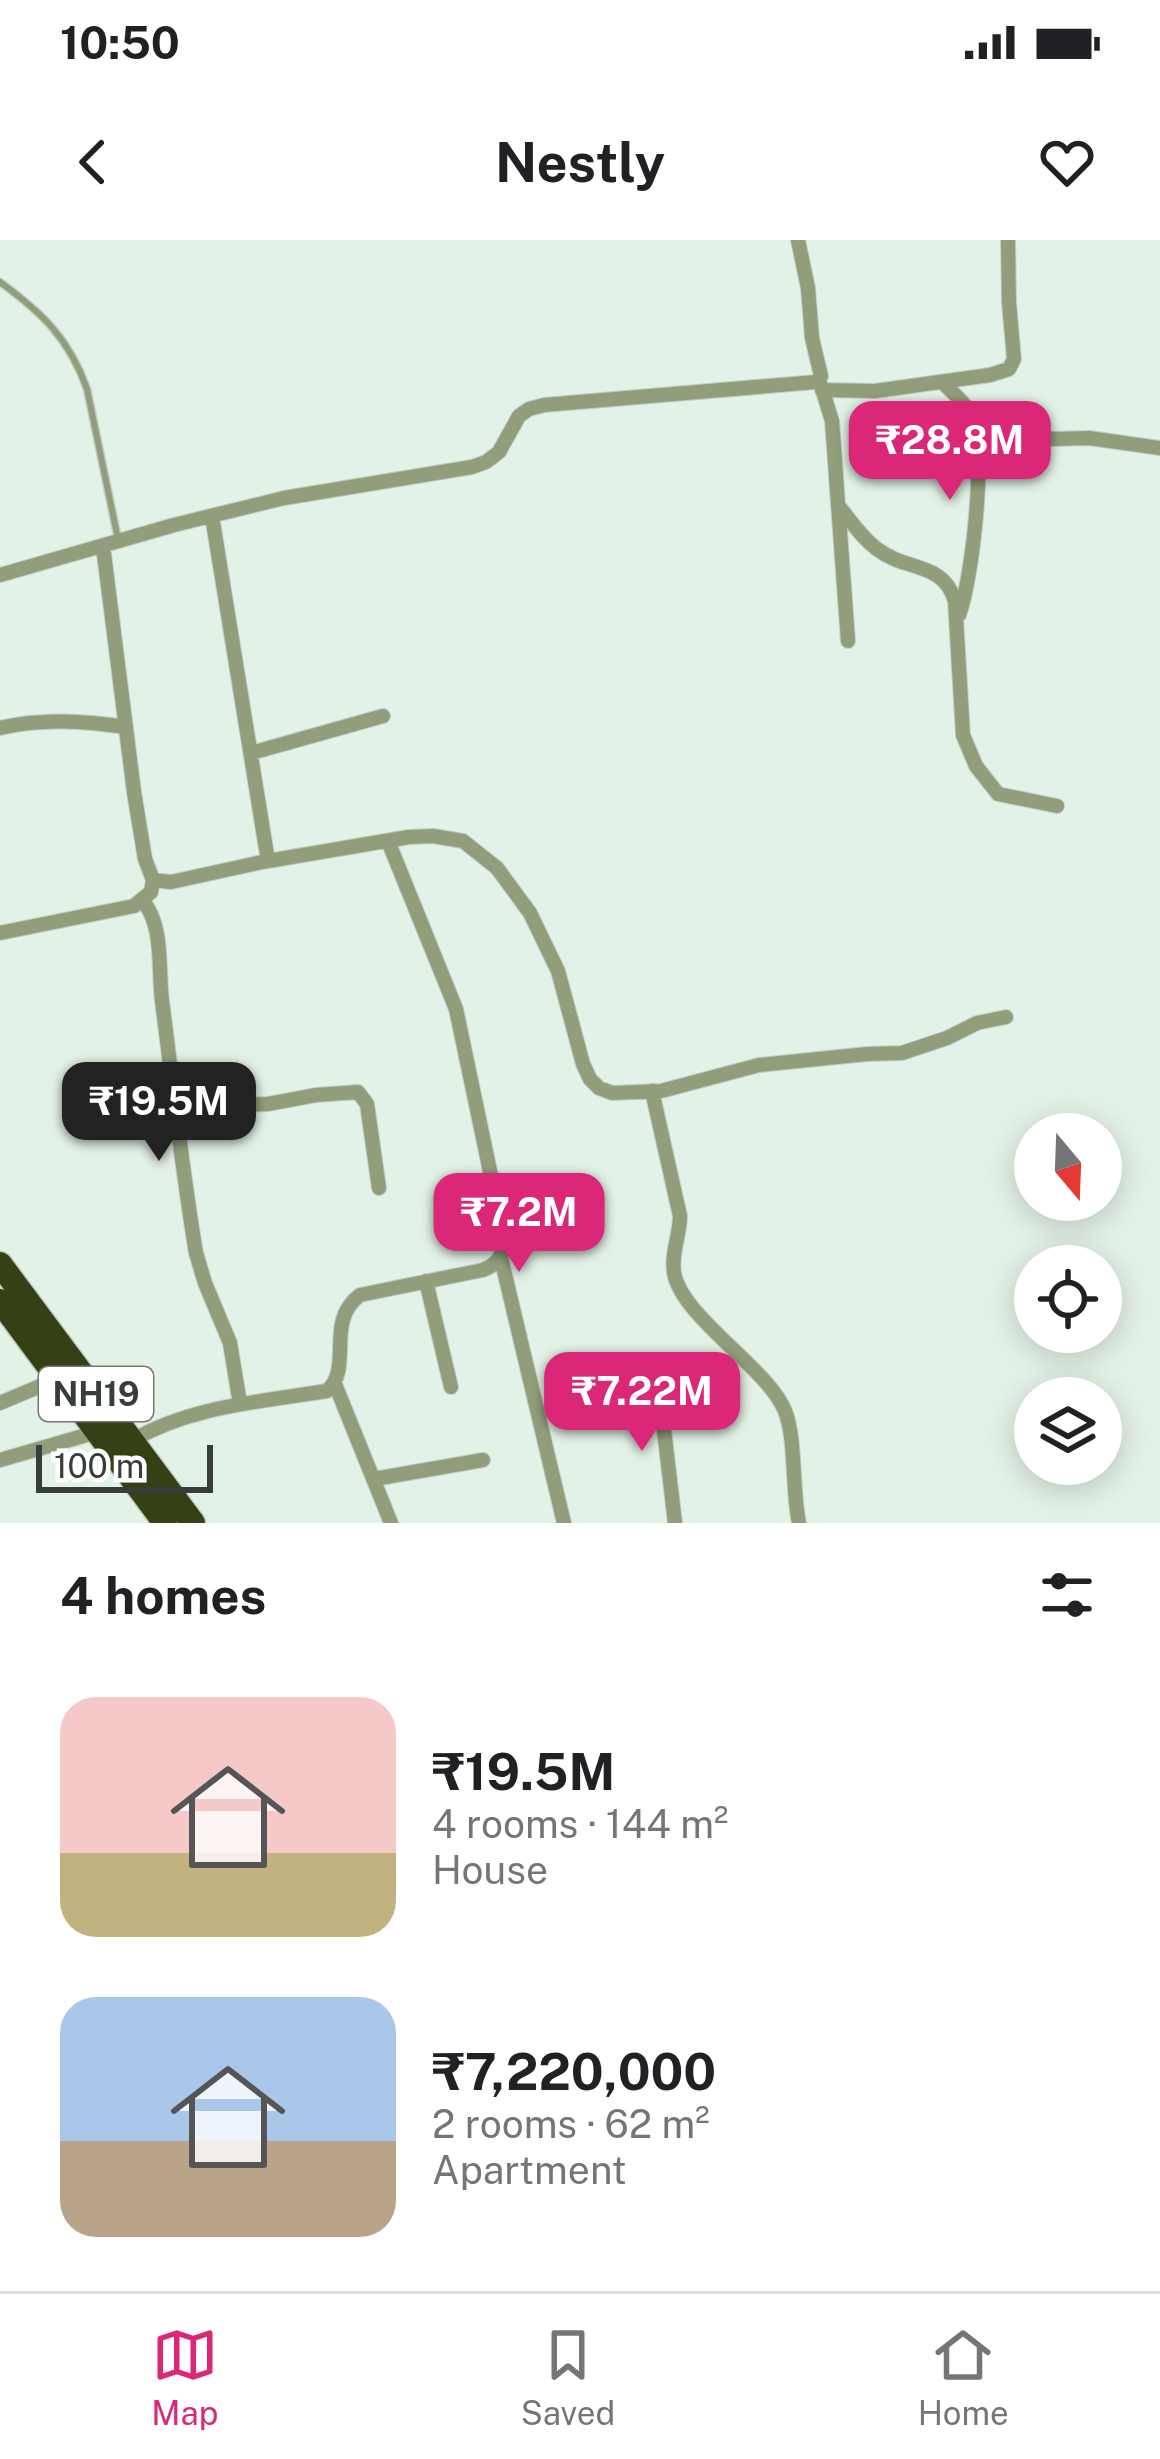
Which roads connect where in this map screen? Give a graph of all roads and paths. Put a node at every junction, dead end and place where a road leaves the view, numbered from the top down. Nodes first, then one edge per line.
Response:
1 (798, 240) edge
2 (1008, 240) edge
3 (0, 282) edge
4 (942, 382) junction
5 (821, 385) junction
6 (974, 419) junction
7 (1160, 448) edge
8 (838, 505) junction
9 (212, 516) junction
10 (111, 544) junction
11 (0, 575) edge
12 (956, 624) junction
13 (848, 641) dead end
14 (383, 716) dead end
15 (0, 728) edge
16 (126, 728) junction
17 (250, 753) junction
18 (1057, 806) dead end
19 (388, 841) junction
20 (268, 861) junction
21 (153, 880) junction
22 (143, 901) junction
23 (0, 933) edge
24 (1006, 1017) dead end
25 (652, 1091) junction
26 (176, 1108) junction
27 (379, 1188) dead end
28 (501, 1258) junction
29 (0, 1264) edge
30 (426, 1281) junction
31 (0, 1301) edge
32 (57, 1379) junction
33 (658, 1379) dead end
34 (335, 1384) junction
35 (452, 1387) dead end
36 (0, 1402) edge
37 (240, 1404) junction
38 (97, 1432) junction
39 (131, 1441) junction
40 (0, 1460) edge
41 (483, 1460) dead end
42 (374, 1479) junction
43 (166, 1523) edge
44 (193, 1523) edge
45 (391, 1523) edge
46 (564, 1523) edge
47 (675, 1523) edge
48 (799, 1523) edge

1 - 5 street
2 - 4 street
3 - 10 lane
4 - 5 street
4 - 6 street
5 - 8 street
5 - 9 street
6 - 7 street
6 - 12 street
8 - 12 street
8 - 13 street
9 - 10 street
9 - 17 street
10 - 11 street
10 - 16 street
12 - 18 street
14 - 17 street
15 - 16 street
16 - 21 street
17 - 20 street
19 - 20 street
19 - 25 street
19 - 28 street
20 - 21 street
21 - 22 street
22 - 23 street
22 - 26 street
24 - 25 street
25 - 48 street
26 - 27 street
26 - 37 street
28 - 30 street
28 - 46 street
29 - 39 highway, NH19
30 - 34 street
30 - 35 street
31 - 32 highway, NH19
32 - 36 street
32 - 38 highway, NH19
33 - 47 street
34 - 37 street
34 - 42 street
37 - 39 street
38 - 40 street
38 - 43 highway, NH19
39 - 44 highway, NH19
41 - 42 street
42 - 45 street

